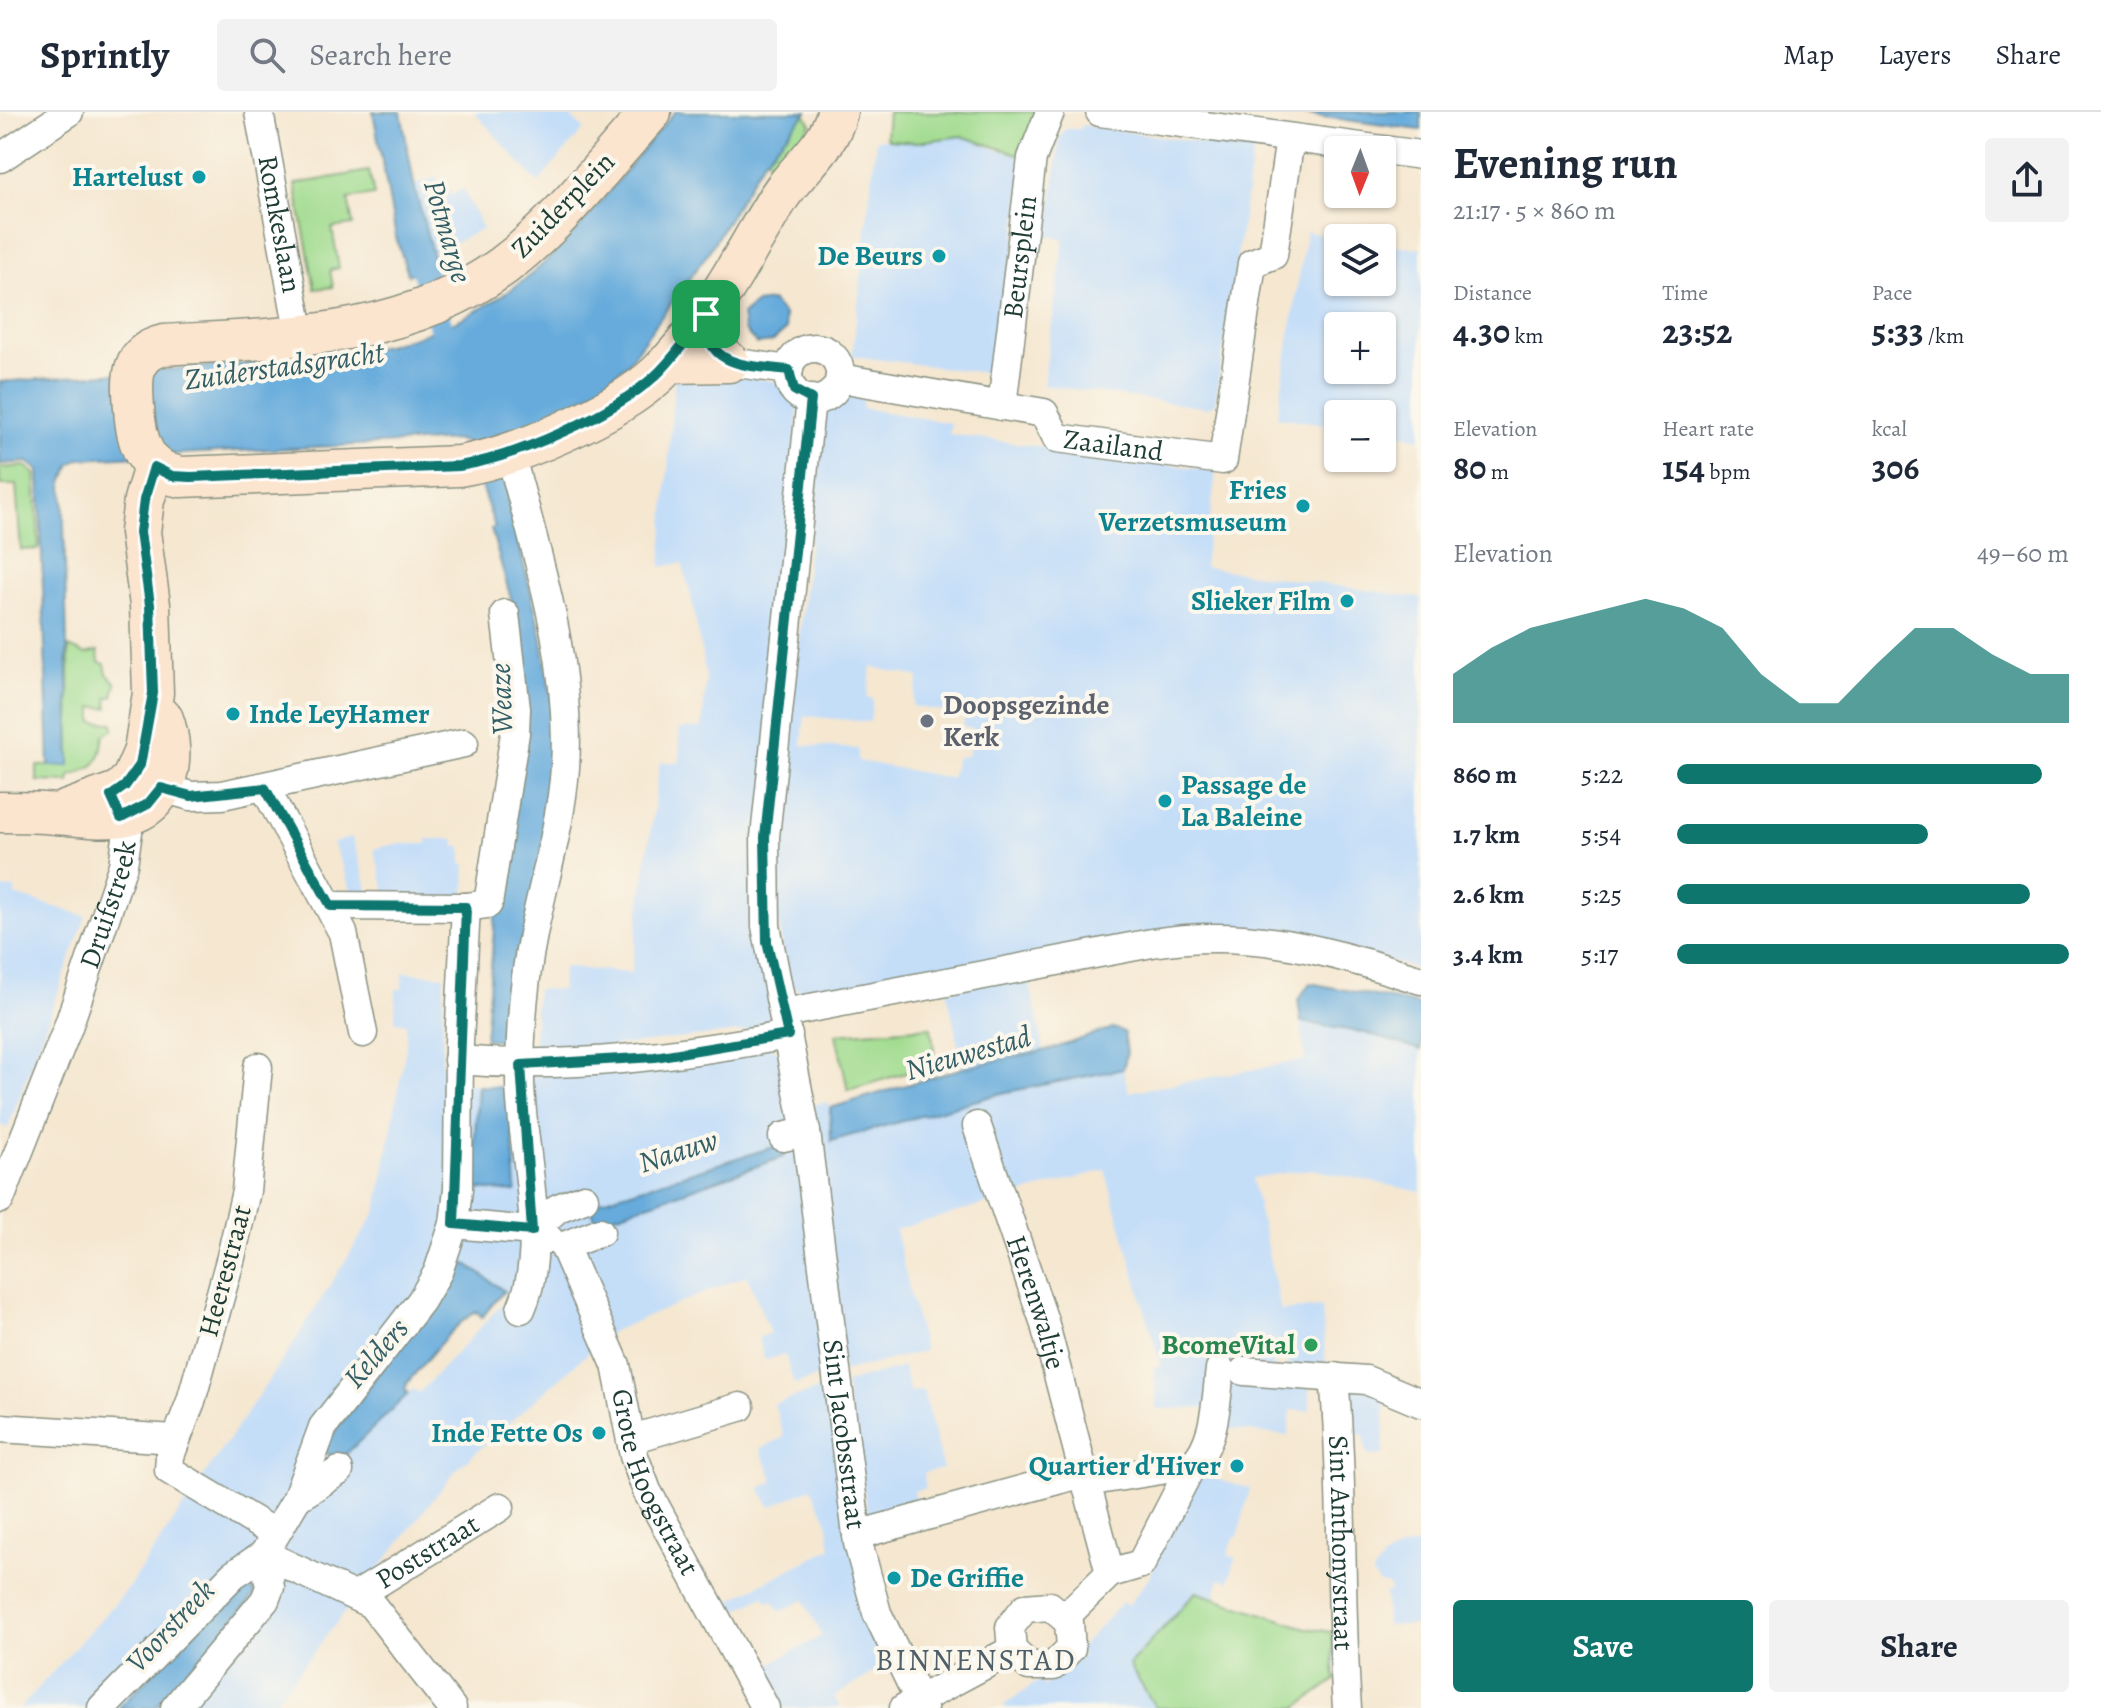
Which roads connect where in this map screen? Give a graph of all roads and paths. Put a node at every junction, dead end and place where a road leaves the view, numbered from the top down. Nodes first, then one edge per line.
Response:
1 (69, 112) edge
2 (259, 112) edge
3 (651, 112) edge
4 (837, 112) edge
5 (1050, 112) edge
6 (1100, 112) edge
7 (1290, 138) junction
8 (10, 151) edge
9 (1421, 155) edge
10 (706, 314) junction
11 (300, 336) junction
12 (729, 362) junction
13 (668, 363) junction
14 (789, 370) junction
15 (840, 378) junction
16 (811, 399) junction
17 (1002, 406) junction
18 (499, 462) junction
19 (173, 472) junction
20 (505, 614) dead end
21 (464, 743) dead end
22 (265, 788) junction
23 (131, 795) junction
24 (0, 812) edge
25 (331, 906) junction
26 (466, 907) junction
27 (1421, 980) edge
28 (786, 1024) junction
29 (363, 1033) dead end
30 (458, 1060) junction
31 (521, 1065) junction
32 (258, 1067) dead end
33 (977, 1126) dead end
34 (584, 1198) dead end
35 (0, 1199) edge
36 (454, 1224) junction
37 (532, 1231) junction
38 (600, 1232) dead end
39 (564, 1246) junction
40 (521, 1309) dead end
41 (1334, 1377) junction
42 (1421, 1403) edge
43 (740, 1407) dead end
44 (0, 1428) edge
45 (175, 1439) junction
46 (632, 1439) junction
47 (1198, 1459) junction
48 (339, 1471) dead end
49 (1084, 1477) junction
50 (297, 1498) junction
51 (500, 1507) dead end
52 (857, 1535) junction
53 (269, 1544) junction
54 (1105, 1578) junction
55 (356, 1596) junction
56 (1065, 1617) junction
57 (1012, 1650) junction
58 (915, 1705) edge
59 (102, 1708) edge
60 (175, 1708) edge
61 (452, 1708) edge
62 (765, 1708) edge
63 (1347, 1708) edge

1 - 8 street
2 - 11 street, Romkeslaan
3 - 11 main road, Zuiderplein
4 - 10 main road
5 - 17 street, Beursplein
6 - 7 street
7 - 9 street
7 - 17 street, Zaailand
10 - 12 main road
10 - 13 main road
11 - 19 main road, Zuiderplein
12 - 13 main road
12 - 14 street
13 - 18 main road
14 - 15 street
14 - 16 street
15 - 16 street
15 - 17 street, Zaailand
16 - 28 street, Sint Jacobsstraat
18 - 19 main road
18 - 31 street
19 - 23 main road
20 - 26 street
21 - 22 street
22 - 23 street
22 - 25 street
23 - 24 main road
23 - 35 street, Druifstreek
25 - 26 street
25 - 29 street
26 - 30 street
27 - 28 street
28 - 31 street
28 - 52 street, Sint Jacobsstraat
30 - 31 street
30 - 36 street
31 - 37 street
32 - 45 street, Heerestraat
33 - 49 street, Herenwaltje
34 - 37 street
36 - 37 street
36 - 50 street
37 - 39 street
37 - 40 street
38 - 39 street
39 - 46 street, Grote Hoogstraat
41 - 42 street
41 - 47 street
41 - 63 street, Sint Anthonystraat
43 - 46 street
44 - 45 street
45 - 53 street, Heerestraat
46 - 62 street, Grote Hoogstraat
47 - 49 street
47 - 54 street
48 - 50 street
49 - 52 street
49 - 54 street, Herenwaltje
50 - 53 street
51 - 55 street, Poststraat
52 - 58 street, Sint Jacobsstraat
53 - 55 street
53 - 59 street
53 - 60 street
54 - 56 street
55 - 61 street
56 - 57 street
56 - 57 street
57 - 58 street

